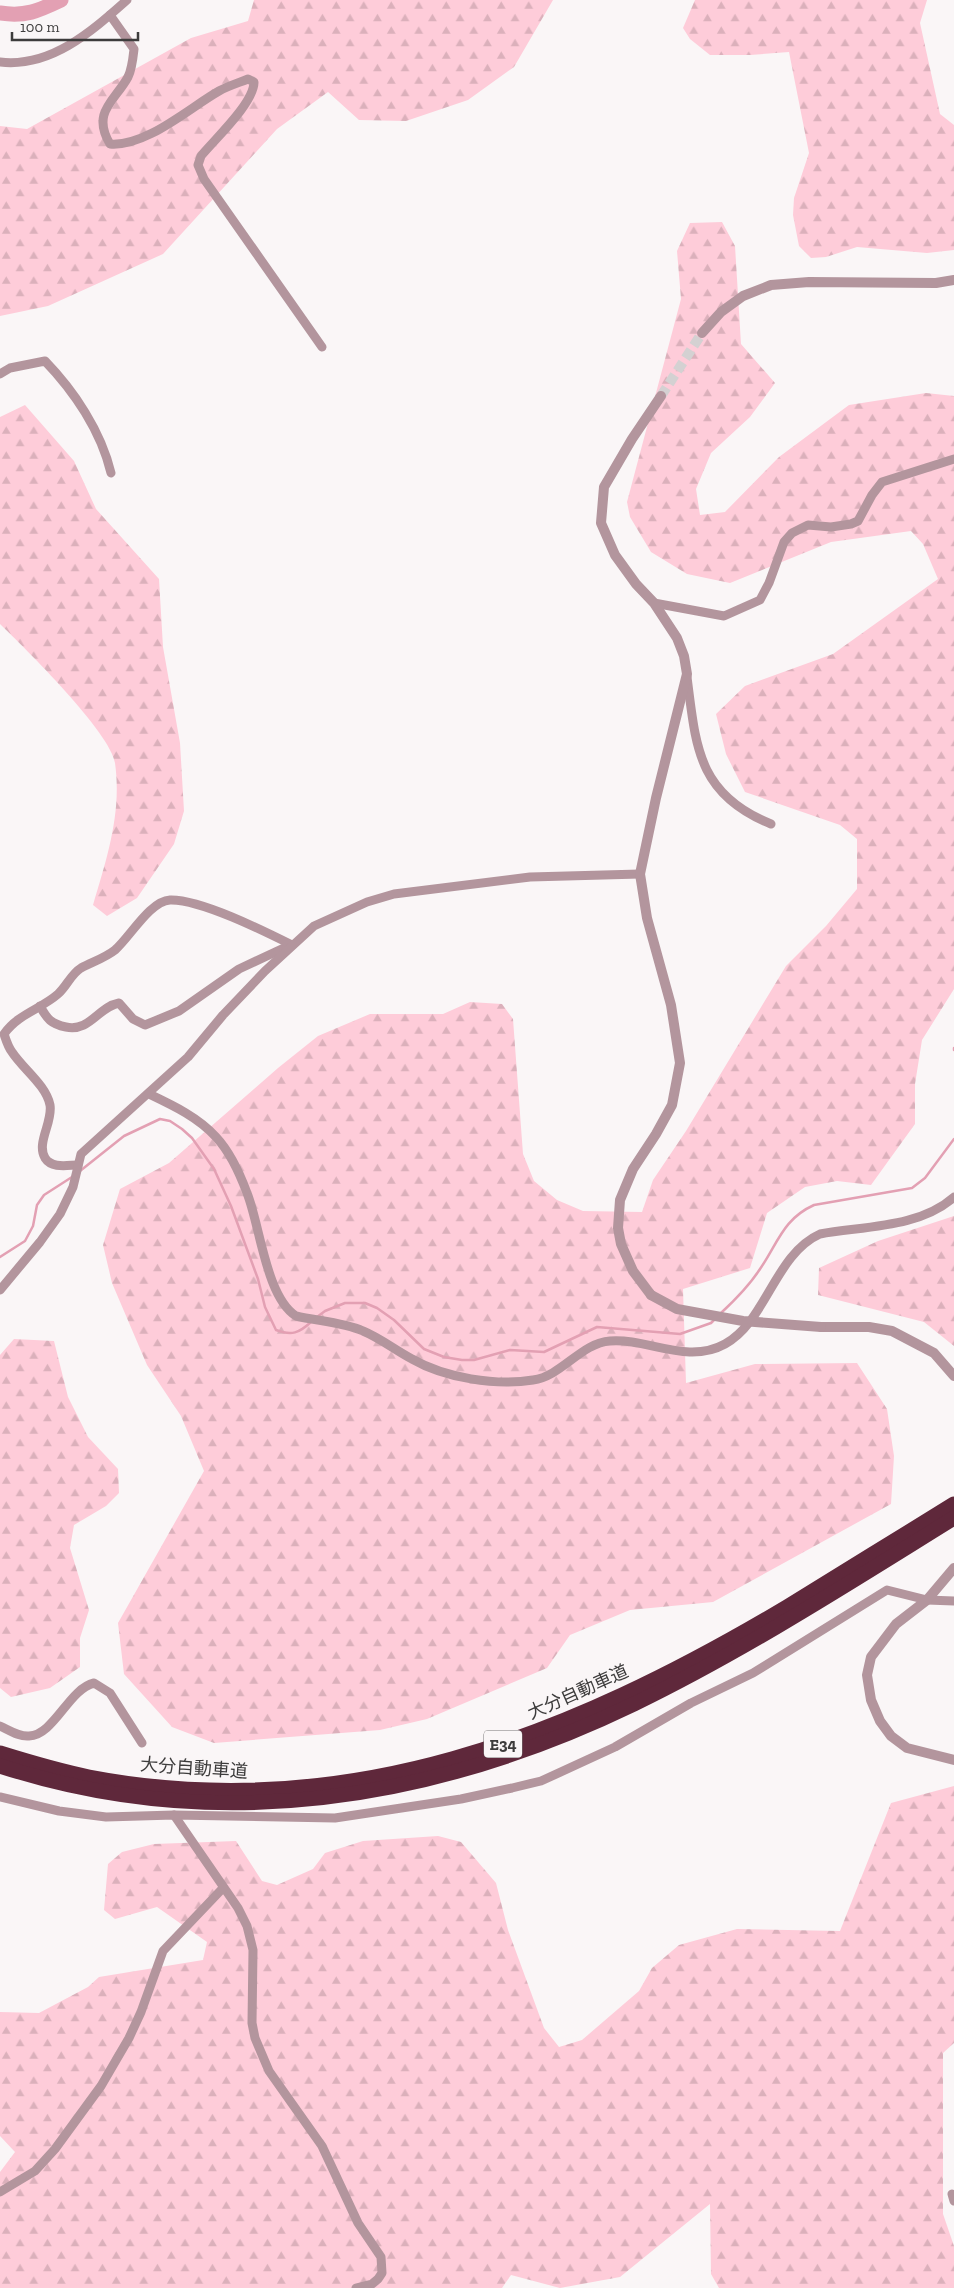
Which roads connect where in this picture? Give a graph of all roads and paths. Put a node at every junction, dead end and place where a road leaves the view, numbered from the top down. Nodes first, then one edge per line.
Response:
1 (127, 0) edge
2 (110, 15) junction
3 (0, 62) edge
4 (954, 280) edge
5 (702, 333) tunnel mouth
6 (322, 347) dead end
7 (0, 374) edge
8 (660, 396) tunnel mouth
9 (954, 459) edge
10 (111, 473) dead end
11 (654, 603) junction
12 (687, 674) junction
13 (770, 824) dead end
14 (640, 874) junction
15 (292, 945) junction
16 (40, 1006) junction
17 (148, 1094) junction
18 (78, 1165) junction
19 (954, 1197) edge
20 (0, 1290) edge
21 (954, 1374) edge
22 (954, 1504) edge
23 (954, 1518) edge
24 (954, 1568) edge
25 (928, 1600) junction
26 (954, 1601) edge
27 (0, 1726) edge
28 (142, 1743) dead end
29 (0, 1753) edge
30 (954, 1760) edge
31 (0, 1766) edge
32 (0, 1797) edge
33 (174, 1815) junction
34 (223, 1888) junction
35 (0, 2192) edge
36 (356, 2288) edge

1 - 2 street
2 - 3 street
2 - 6 street
4 - 5 street
7 - 10 street
8 - 11 street
9 - 11 street
11 - 12 street
12 - 13 street
12 - 14 street
14 - 15 street
14 - 21 street, bridge
15 - 16 street
15 - 16 street
15 - 17 street
16 - 18 street
17 - 18 street
17 - 19 street
18 - 20 street
22 - 29 highway, 大分自動車道 / E34
23 - 31 highway, 大分自動車道 / E34
24 - 25 street
25 - 26 street
25 - 30 street
25 - 33 street
27 - 28 street
32 - 33 street
33 - 34 street
34 - 35 street
34 - 36 street

